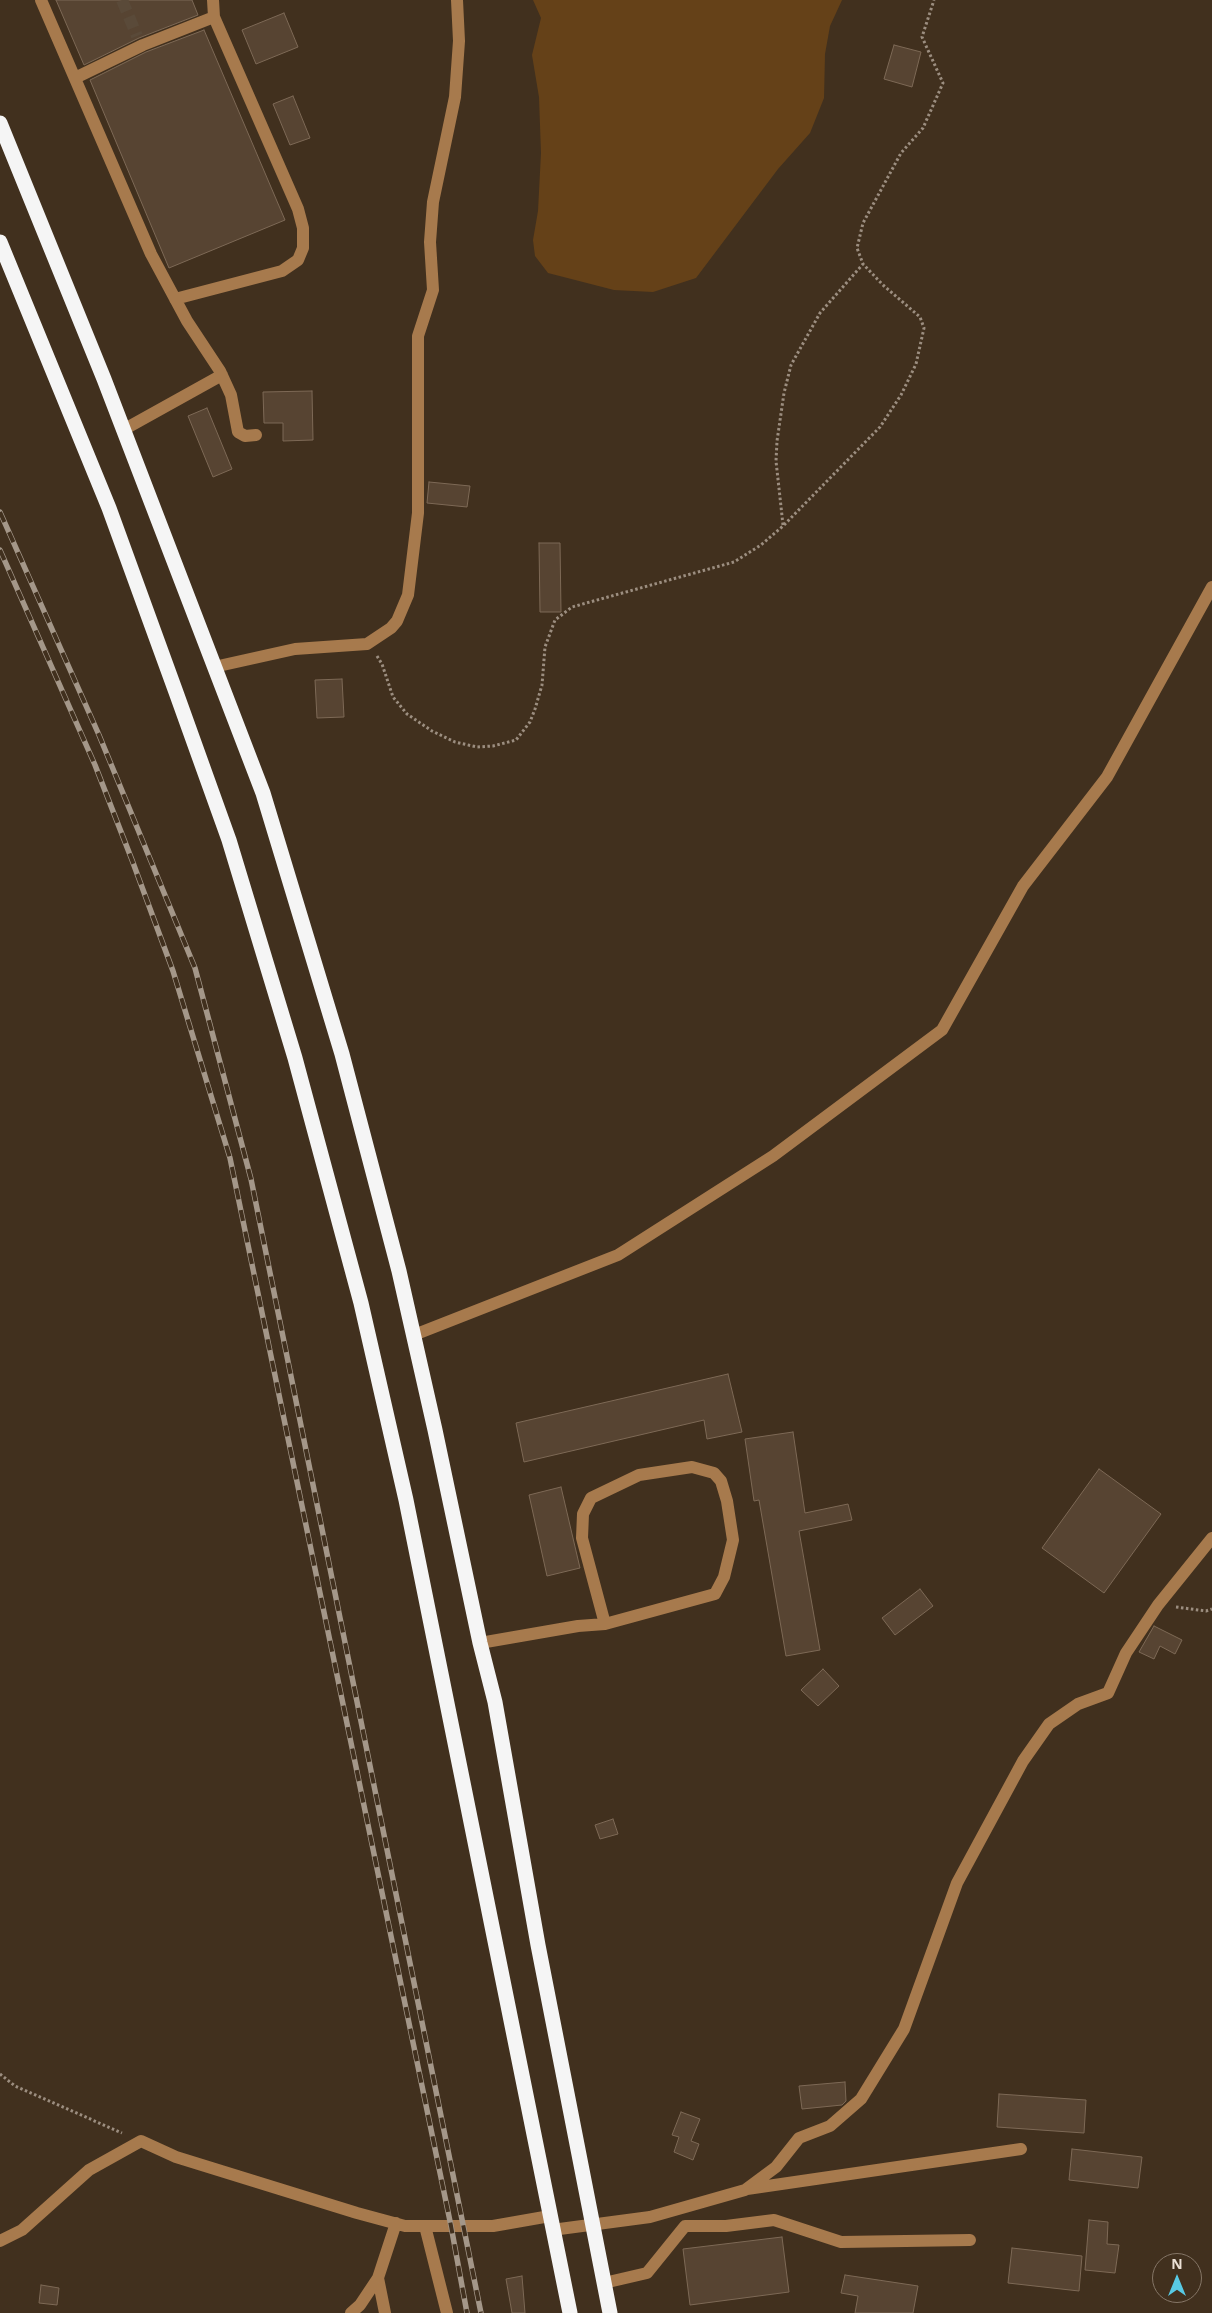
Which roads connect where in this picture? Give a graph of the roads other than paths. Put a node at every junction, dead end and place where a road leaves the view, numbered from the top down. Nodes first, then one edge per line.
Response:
1 (41, 0) edge
2 (213, 0) edge
3 (457, 0) edge
4 (214, 17) junction
5 (75, 78) junction
6 (0, 123) edge
7 (0, 242) edge
8 (175, 299) junction
9 (222, 375) junction
10 (123, 430) junction
11 (256, 435) dead end
12 (1212, 587) edge
13 (214, 667) junction
14 (414, 1335) junction
15 (1212, 1538) edge
16 (605, 1624) junction
17 (480, 1643) junction
18 (1021, 2149) dead end
19 (745, 2190) junction
20 (396, 2223) junction
21 (551, 2223) junction
22 (592, 2224) junction
23 (425, 2226) junction
24 (970, 2240) dead end
25 (0, 2241) edge
26 (378, 2278) junction
27 (604, 2284) junction
28 (351, 2313) edge
29 (384, 2313) edge
30 (447, 2313) edge
31 (570, 2313) edge
32 (610, 2313) edge

1 - 5 street
2 - 4 street
3 - 13 street
4 - 5 street
4 - 8 street
5 - 8 street
6 - 10 highway
7 - 21 highway
8 - 9 street
9 - 10 street
9 - 11 street
10 - 13 highway
12 - 14 street
13 - 14 highway
14 - 17 highway
15 - 19 street
16 - 16 street
16 - 17 street
17 - 22 highway
18 - 19 street
19 - 22 street
20 - 23 street
20 - 25 street
20 - 26 street
21 - 22 street
21 - 23 street
21 - 31 highway
22 - 27 highway
23 - 30 street
24 - 27 street
26 - 28 street
26 - 29 street
27 - 32 highway

